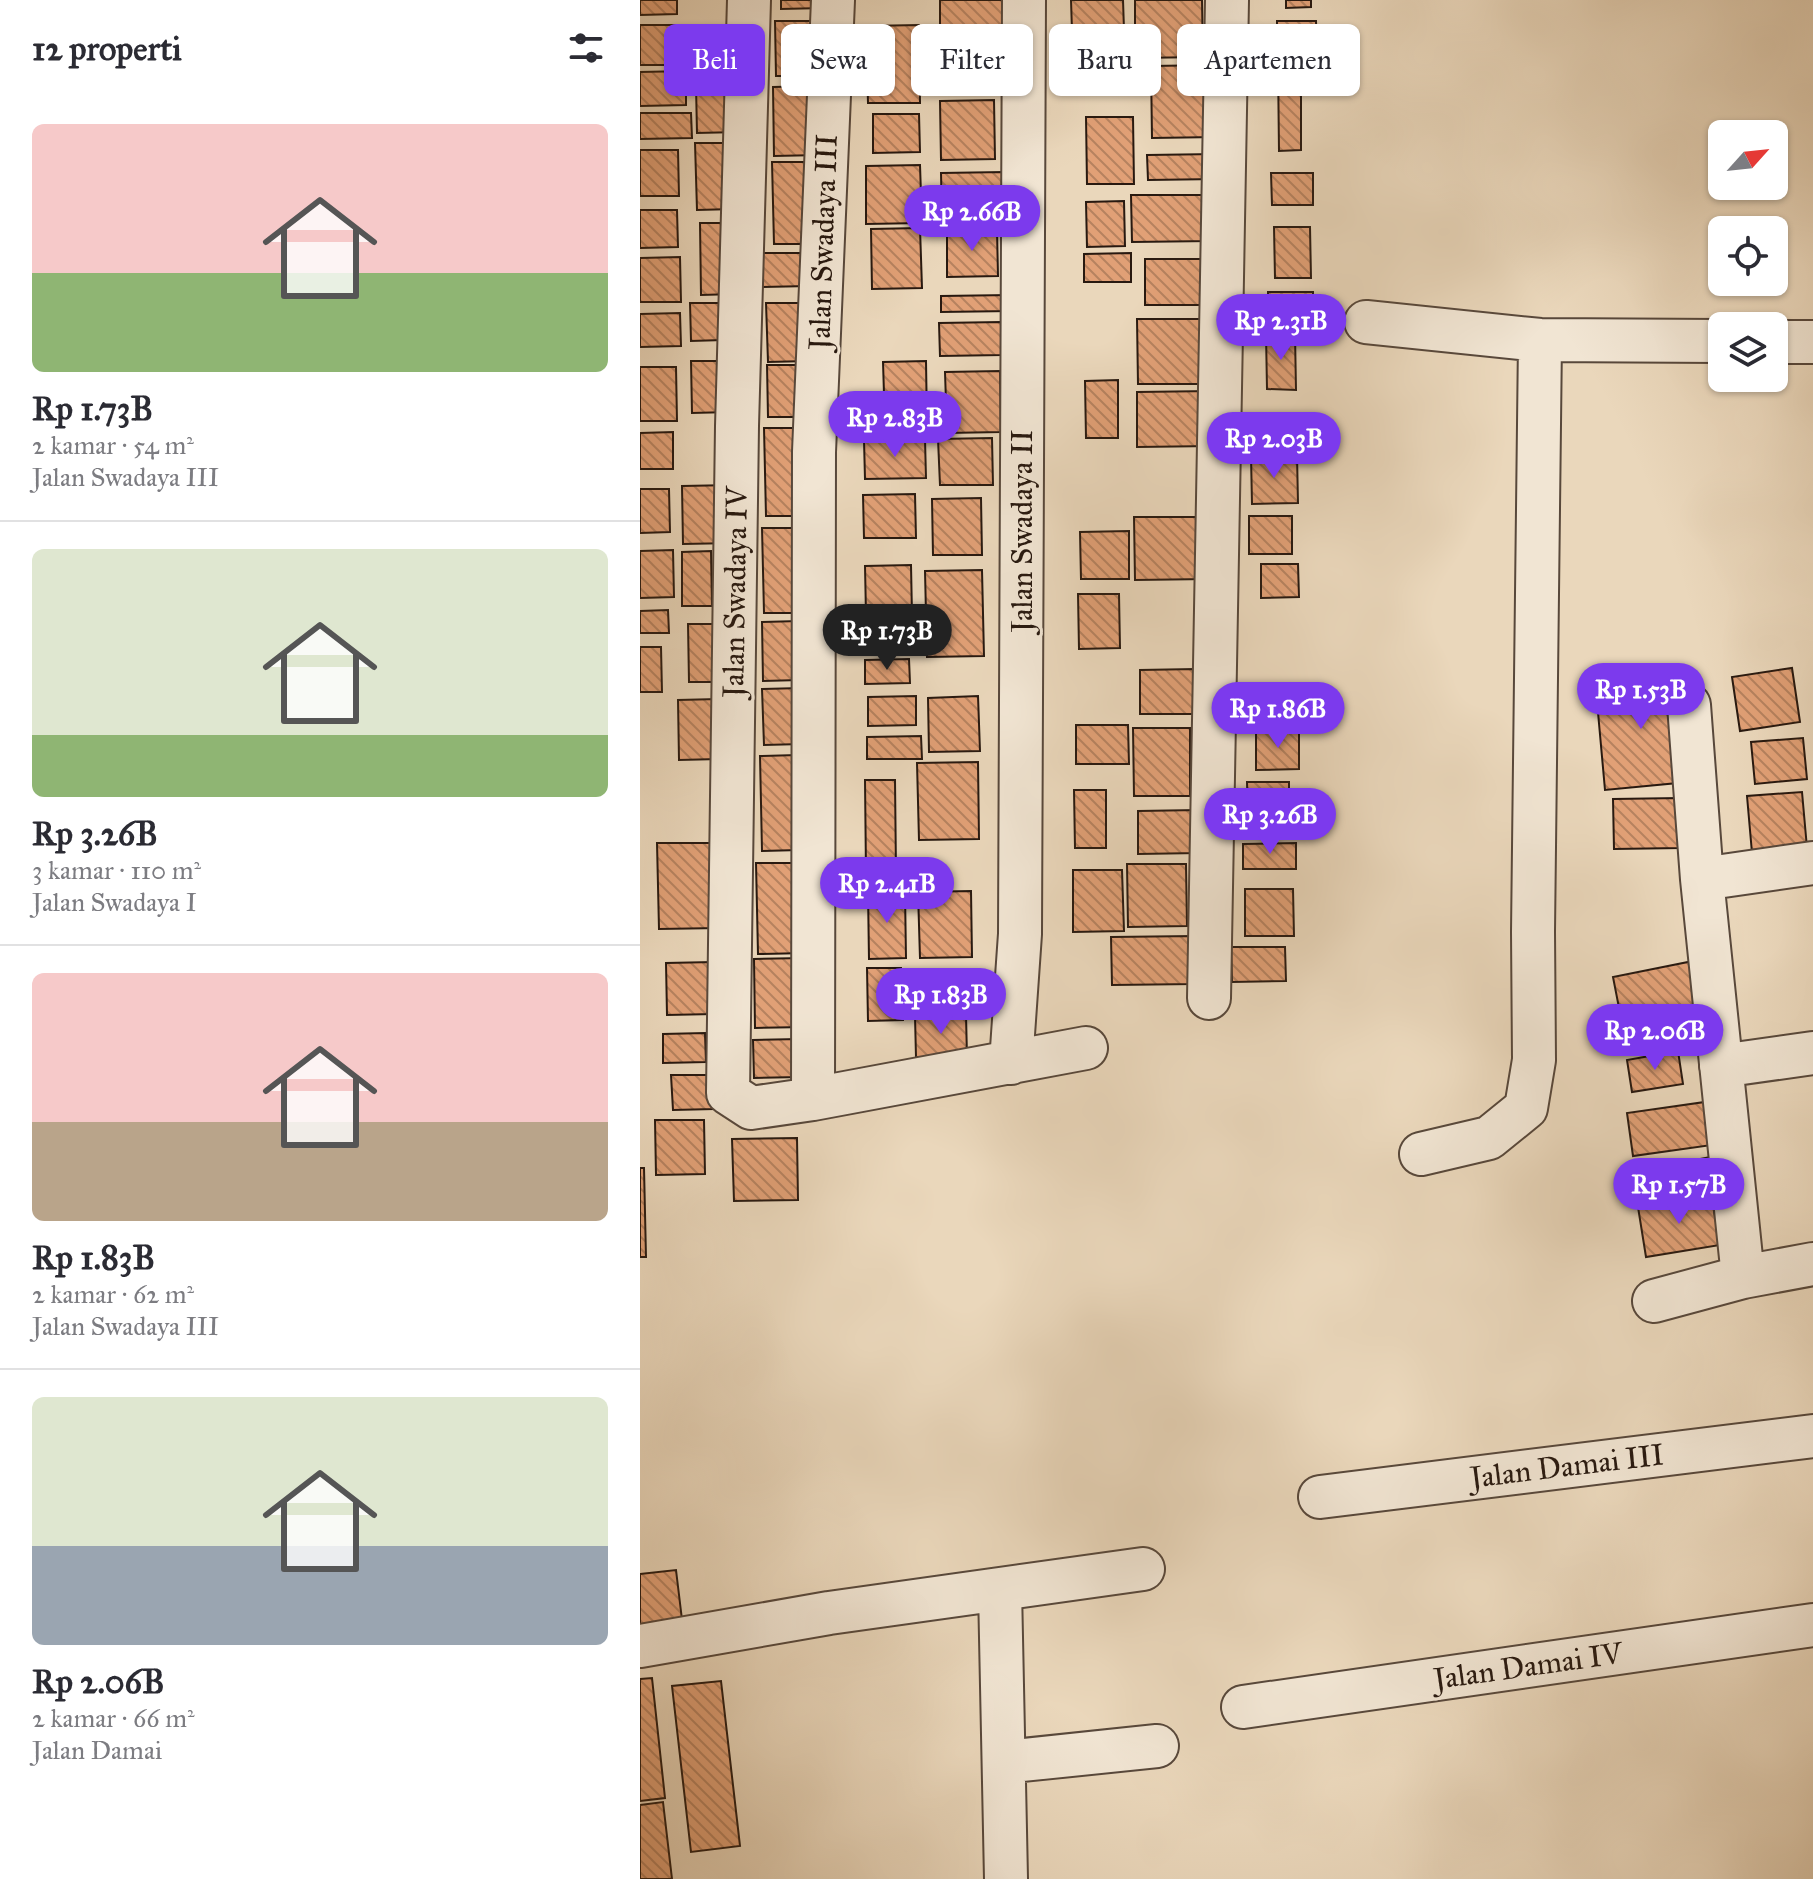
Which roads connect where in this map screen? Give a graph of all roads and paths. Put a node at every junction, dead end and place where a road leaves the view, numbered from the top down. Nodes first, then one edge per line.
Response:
1 (749, 0) edge
2 (833, 0) edge
3 (1024, 0) edge
4 (1227, 0) edge
5 (1366, 322) dead end
6 (1540, 340) junction
7 (1708, 341) edge
8 (1788, 342) edge
9 (1813, 342) edge
10 (1689, 705) dead end
11 (1813, 863) edge
12 (1702, 879) junction
13 (1209, 998) dead end
14 (1086, 1048) dead end
15 (1813, 1053) edge
16 (1011, 1063) junction
17 (1721, 1066) junction
18 (813, 1099) junction
19 (1421, 1154) dead end
20 (1813, 1264) edge
21 (1743, 1277) junction
22 (1654, 1301) dead end
23 (1813, 1436) edge
24 (1320, 1497) dead end
25 (1143, 1569) dead end
26 (1000, 1589) junction
27 (1813, 1625) edge
28 (640, 1646) edge
29 (1243, 1707) dead end
30 (1157, 1746) dead end
31 (1004, 1762) junction
32 (1006, 1879) edge

1 - 18 street, Jalan Swadaya IV
2 - 18 street, Jalan Swadaya III
3 - 16 street, Jalan Swadaya II
4 - 13 street
5 - 6 street
6 - 7 street
6 - 19 street
8 - 9 street
10 - 12 street
11 - 12 street
12 - 17 street
14 - 16 street
15 - 17 street
16 - 18 street
17 - 21 street
20 - 21 street
21 - 22 street
23 - 24 street, Jalan Damai III
25 - 26 street
26 - 28 street
26 - 31 street
27 - 29 street, Jalan Damai IV
30 - 31 street
31 - 32 street

